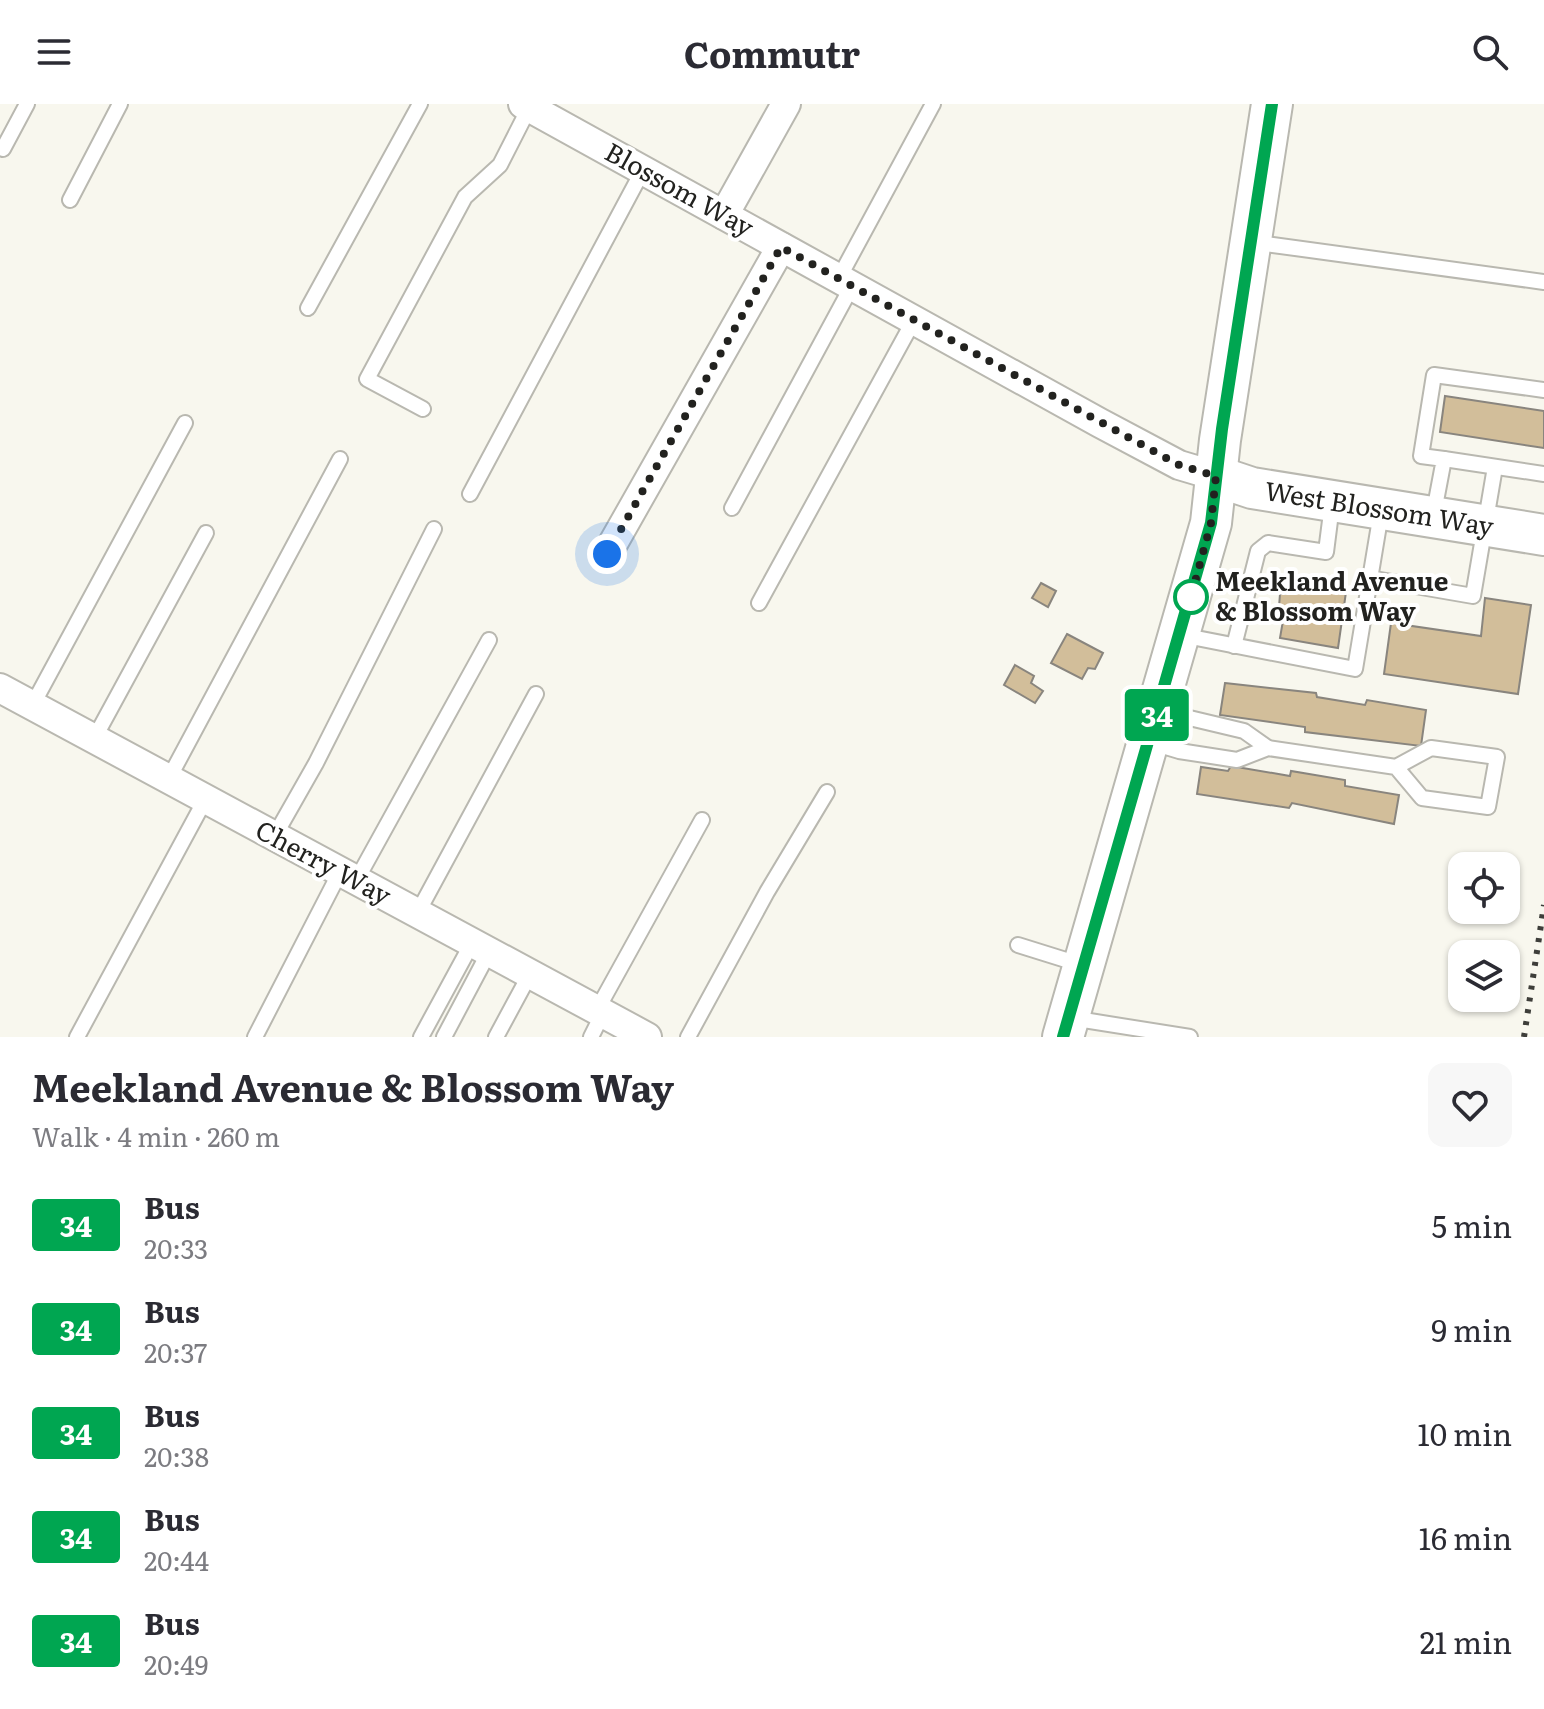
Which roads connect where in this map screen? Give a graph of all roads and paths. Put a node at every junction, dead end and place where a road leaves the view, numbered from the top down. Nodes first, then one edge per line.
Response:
1 (27, 104) edge
2 (120, 104) edge
3 (420, 104) edge
4 (786, 104) edge
5 (933, 104) edge
6 (1272, 104) edge
7 (526, 106) edge
8 (3, 149) dead end
9 (643, 170) junction
10 (70, 200) dead end
11 (724, 215) junction
12 (1251, 242) junction
13 (781, 247) junction
14 (846, 282) junction
15 (1544, 282) edge
16 (308, 308) dead end
17 (914, 320) junction
18 (1544, 390) edge
19 (423, 409) dead end
20 (185, 423) dead end
21 (340, 459) dead end
22 (1444, 459) junction
23 (1495, 467) junction
24 (1544, 474) edge
25 (1216, 476) junction
26 (470, 494) dead end
27 (1333, 501) junction
28 (732, 508) dead end
29 (1382, 509) junction
30 (1433, 517) junction
31 (1483, 526) junction
32 (434, 529) dead end
33 (206, 533) dead end
34 (1544, 535) edge
35 (607, 554) dead end
36 (1369, 578) junction
37 (759, 603) dead end
38 (1180, 635) junction
39 (489, 640) dead end
40 (1234, 646) junction
41 (0, 688) edge
42 (536, 694) dead end
43 (32, 706) junction
44 (1154, 726) junction
45 (94, 739) junction
46 (1268, 748) junction
47 (1396, 767) junction
48 (168, 780) junction
49 (827, 792) dead end
50 (205, 800) junction
51 (702, 820) dead end
52 (274, 837) junction
53 (348, 877) junction
54 (417, 914) junction
55 (1018, 945) dead end
56 (481, 947) junction
57 (1083, 966) junction
58 (530, 974) junction
59 (597, 1020) edge
60 (1065, 1027) edge
61 (77, 1037) edge
62 (255, 1037) edge
63 (421, 1037) edge
64 (444, 1037) edge
65 (496, 1037) edge
66 (647, 1037) edge
67 (688, 1037) edge
68 (1190, 1037) edge

1 - 8 lane
2 - 10 lane
3 - 16 lane
4 - 11 street
5 - 14 lane
6 - 12 street
7 - 9 street, Blossom Way
7 - 19 lane
9 - 11 street, Blossom Way
9 - 26 lane
11 - 13 street, Blossom Way
12 - 15 lane
12 - 25 street
13 - 14 street, Blossom Way
13 - 35 street
14 - 17 street, Blossom Way
14 - 28 lane
17 - 25 street, Blossom Way
17 - 37 lane
18 - 22 lane
20 - 43 lane
21 - 48 lane
22 - 23 lane
22 - 30 lane
23 - 24 lane
23 - 31 lane
25 - 27 street, West Blossom Way
25 - 38 street
27 - 29 street, West Blossom Way
27 - 40 lane
29 - 30 street, West Blossom Way
29 - 36 lane
30 - 31 street, West Blossom Way
31 - 34 street, West Blossom Way
31 - 36 lane
32 - 52 lane
33 - 45 lane
36 - 40 lane
38 - 40 lane
38 - 44 street
39 - 53 lane
41 - 43 street, Cherry Way
42 - 54 lane
43 - 45 street, Cherry Way
44 - 46 lane
44 - 46 lane
44 - 57 street
45 - 48 street, Cherry Way
46 - 47 lane
47 - 47 lane
48 - 50 street, Cherry Way
49 - 67 lane
50 - 52 street, Cherry Way
50 - 61 lane
51 - 59 lane
52 - 53 street, Cherry Way
53 - 54 street, Cherry Way
53 - 62 lane
54 - 56 street, Cherry Way
55 - 57 lane
56 - 58 street, Cherry Way
56 - 63 lane
56 - 64 lane
57 - 60 street
58 - 59 street, Cherry Way
58 - 65 lane
59 - 66 street, Cherry Way
60 - 68 lane

